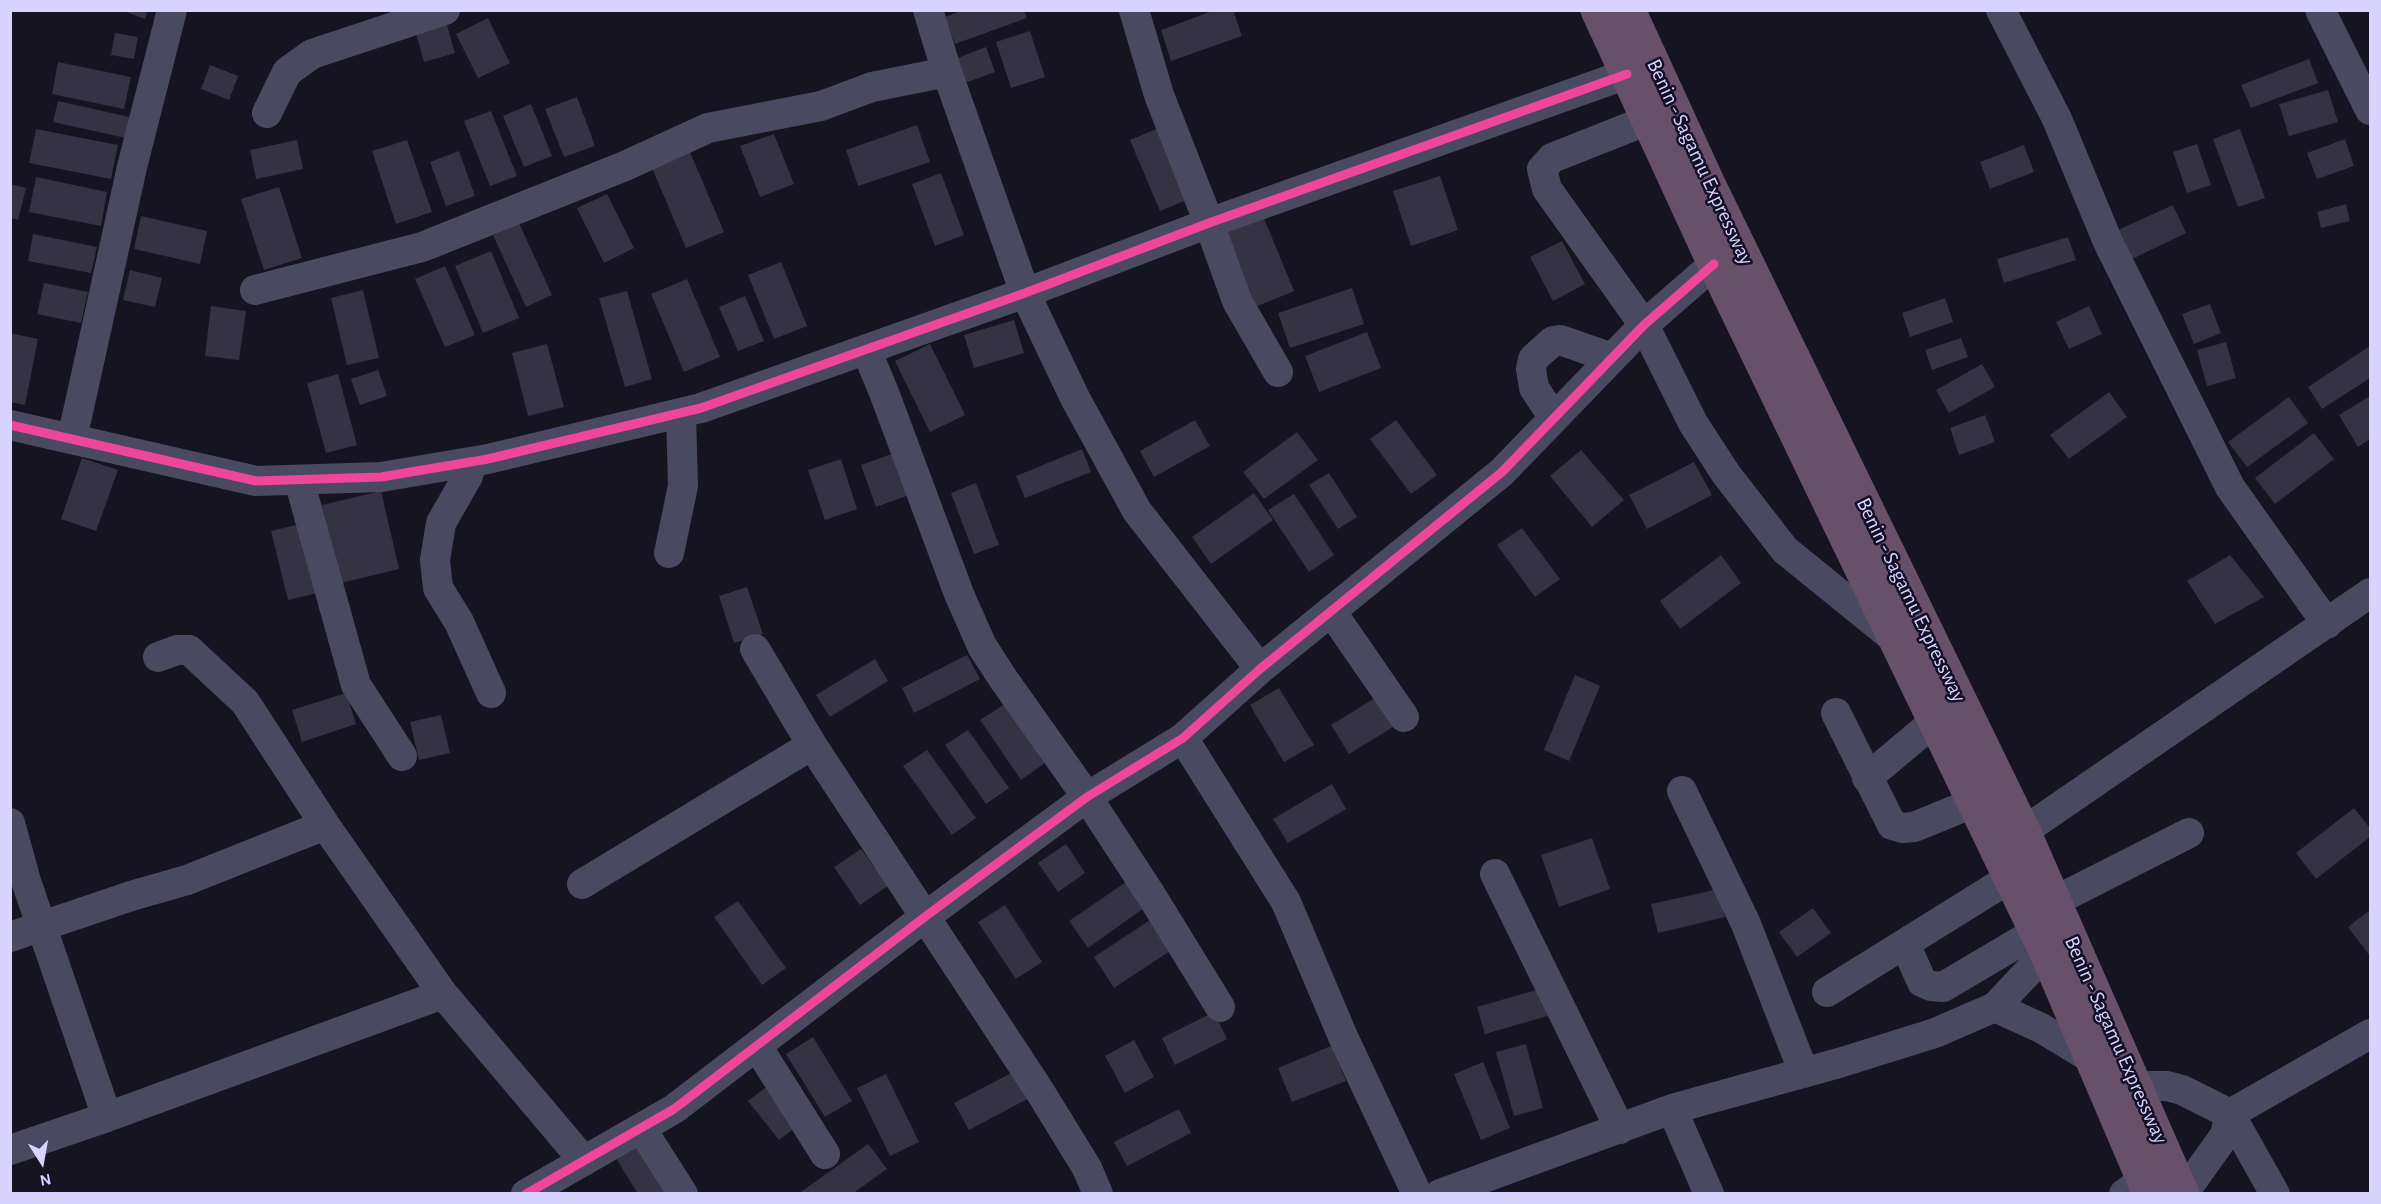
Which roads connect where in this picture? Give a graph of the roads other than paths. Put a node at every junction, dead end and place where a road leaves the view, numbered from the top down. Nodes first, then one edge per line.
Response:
1 (172, 10) edge
2 (928, 10) edge
3 (1134, 10) edge
4 (1597, 10) edge
5 (2001, 10) edge
6 (2320, 10) edge
7 (1632, 11) edge
8 (438, 12) edge
9 (947, 72) junction
10 (1627, 74) junction
11 (2370, 110) edge
12 (267, 113) dead end
13 (1648, 120) junction
14 (1209, 222) junction
15 (1714, 264) junction
16 (255, 290) dead end
17 (1025, 293) junction
18 (1644, 325) junction
19 (866, 350) junction
20 (1612, 358) junction
21 (1278, 372) dead end
22 (681, 415) junction
23 (1554, 418) junction
24 (10, 425) edge
25 (72, 439) junction
26 (472, 462) junction
27 (299, 480) junction
28 (669, 553) dead end
29 (2370, 593) edge
30 (1331, 611) junction
31 (2327, 624) junction
32 (1896, 640) junction
33 (754, 649) dead end
34 (158, 657) dead end
35 (1260, 669) junction
36 (490, 693) dead end
37 (1836, 713) dead end
38 (1404, 717) dead end
39 (1935, 721) junction
40 (1183, 738) junction
41 (812, 745) junction
42 (402, 756) dead end
43 (1867, 778) junction
44 (1682, 791) dead end
45 (1087, 797) junction
46 (1978, 812) junction
47 (10, 823) edge
48 (325, 825) junction
49 (2024, 831) junction
50 (2189, 833) dead end
51 (1495, 874) dead end
52 (2010, 878) junction
53 (582, 884) dead end
54 (2055, 901) junction
55 (926, 916) junction
56 (42, 927) junction
57 (10, 938) edge
58 (2041, 942) junction
59 (1905, 944) junction
60 (1827, 992) dead end
61 (443, 994) junction
62 (1220, 1007) dead end
63 (1995, 1007) junction
64 (2370, 1034) edge
65 (757, 1046) junction
66 (2092, 1059) junction
67 (1804, 1073) junction
68 (2136, 1086) junction
69 (1672, 1109) junction
70 (2230, 1114) junction
71 (107, 1117) junction
72 (641, 1128) junction
73 (1620, 1129) junction
74 (10, 1150) edge
75 (825, 1154) dead end
76 (584, 1161) junction
77 (559, 1185) edge
78 (1486, 1186) edge
79 (2139, 1189) edge
80 (526, 1194) edge
81 (684, 1194) edge
82 (1098, 1194) edge
83 (1417, 1194) edge
84 (1440, 1194) edge
85 (1709, 1194) edge
86 (2183, 1194) edge
87 (2275, 1194) edge

1 - 25 street
2 - 9 street
3 - 14 street
4 - 10 highway
5 - 31 street
6 - 11 street
7 - 49 highway, Benin - Sagamu Expressway
8 - 12 street
9 - 16 street
9 - 17 street
10 - 13 highway
10 - 14 street
13 - 15 highway
13 - 18 street
14 - 17 street
14 - 21 street
15 - 18 street
15 - 32 highway
17 - 19 street
17 - 35 street
18 - 20 street
18 - 32 street
19 - 22 street
19 - 45 street
20 - 23 street
20 - 23 street
22 - 26 street
22 - 28 street
23 - 30 street
24 - 25 street
25 - 27 street
26 - 27 street
26 - 36 street
27 - 42 street
29 - 31 street
30 - 35 street
30 - 38 street
31 - 49 street
32 - 39 highway
33 - 41 street
34 - 48 street
35 - 40 street
37 - 43 street
39 - 43 street
39 - 46 highway
40 - 45 street
40 - 83 street
41 - 53 street
41 - 55 street
43 - 46 street
44 - 67 street
45 - 55 street
45 - 62 street
46 - 49 street
46 - 52 highway
47 - 56 street
48 - 56 street
48 - 61 street
49 - 54 highway, Benin - Sagamu Expressway
50 - 54 street
51 - 73 street
52 - 58 highway
52 - 59 street
54 - 68 highway, Benin - Sagamu Expressway
55 - 65 street
55 - 82 street
56 - 57 street
56 - 71 street
58 - 59 street
58 - 63 street
58 - 66 highway
59 - 60 street
61 - 71 street
61 - 76 street
63 - 66 street
63 - 67 street
64 - 70 street
65 - 72 street
65 - 75 street
66 - 79 highway
67 - 69 street
68 - 70 street
68 - 86 highway, Benin - Sagamu Expressway
69 - 73 street
69 - 85 street
70 - 86 street
70 - 87 street
71 - 74 street
72 - 76 street
72 - 81 street
73 - 78 street
76 - 77 street
77 - 80 street
78 - 84 street

